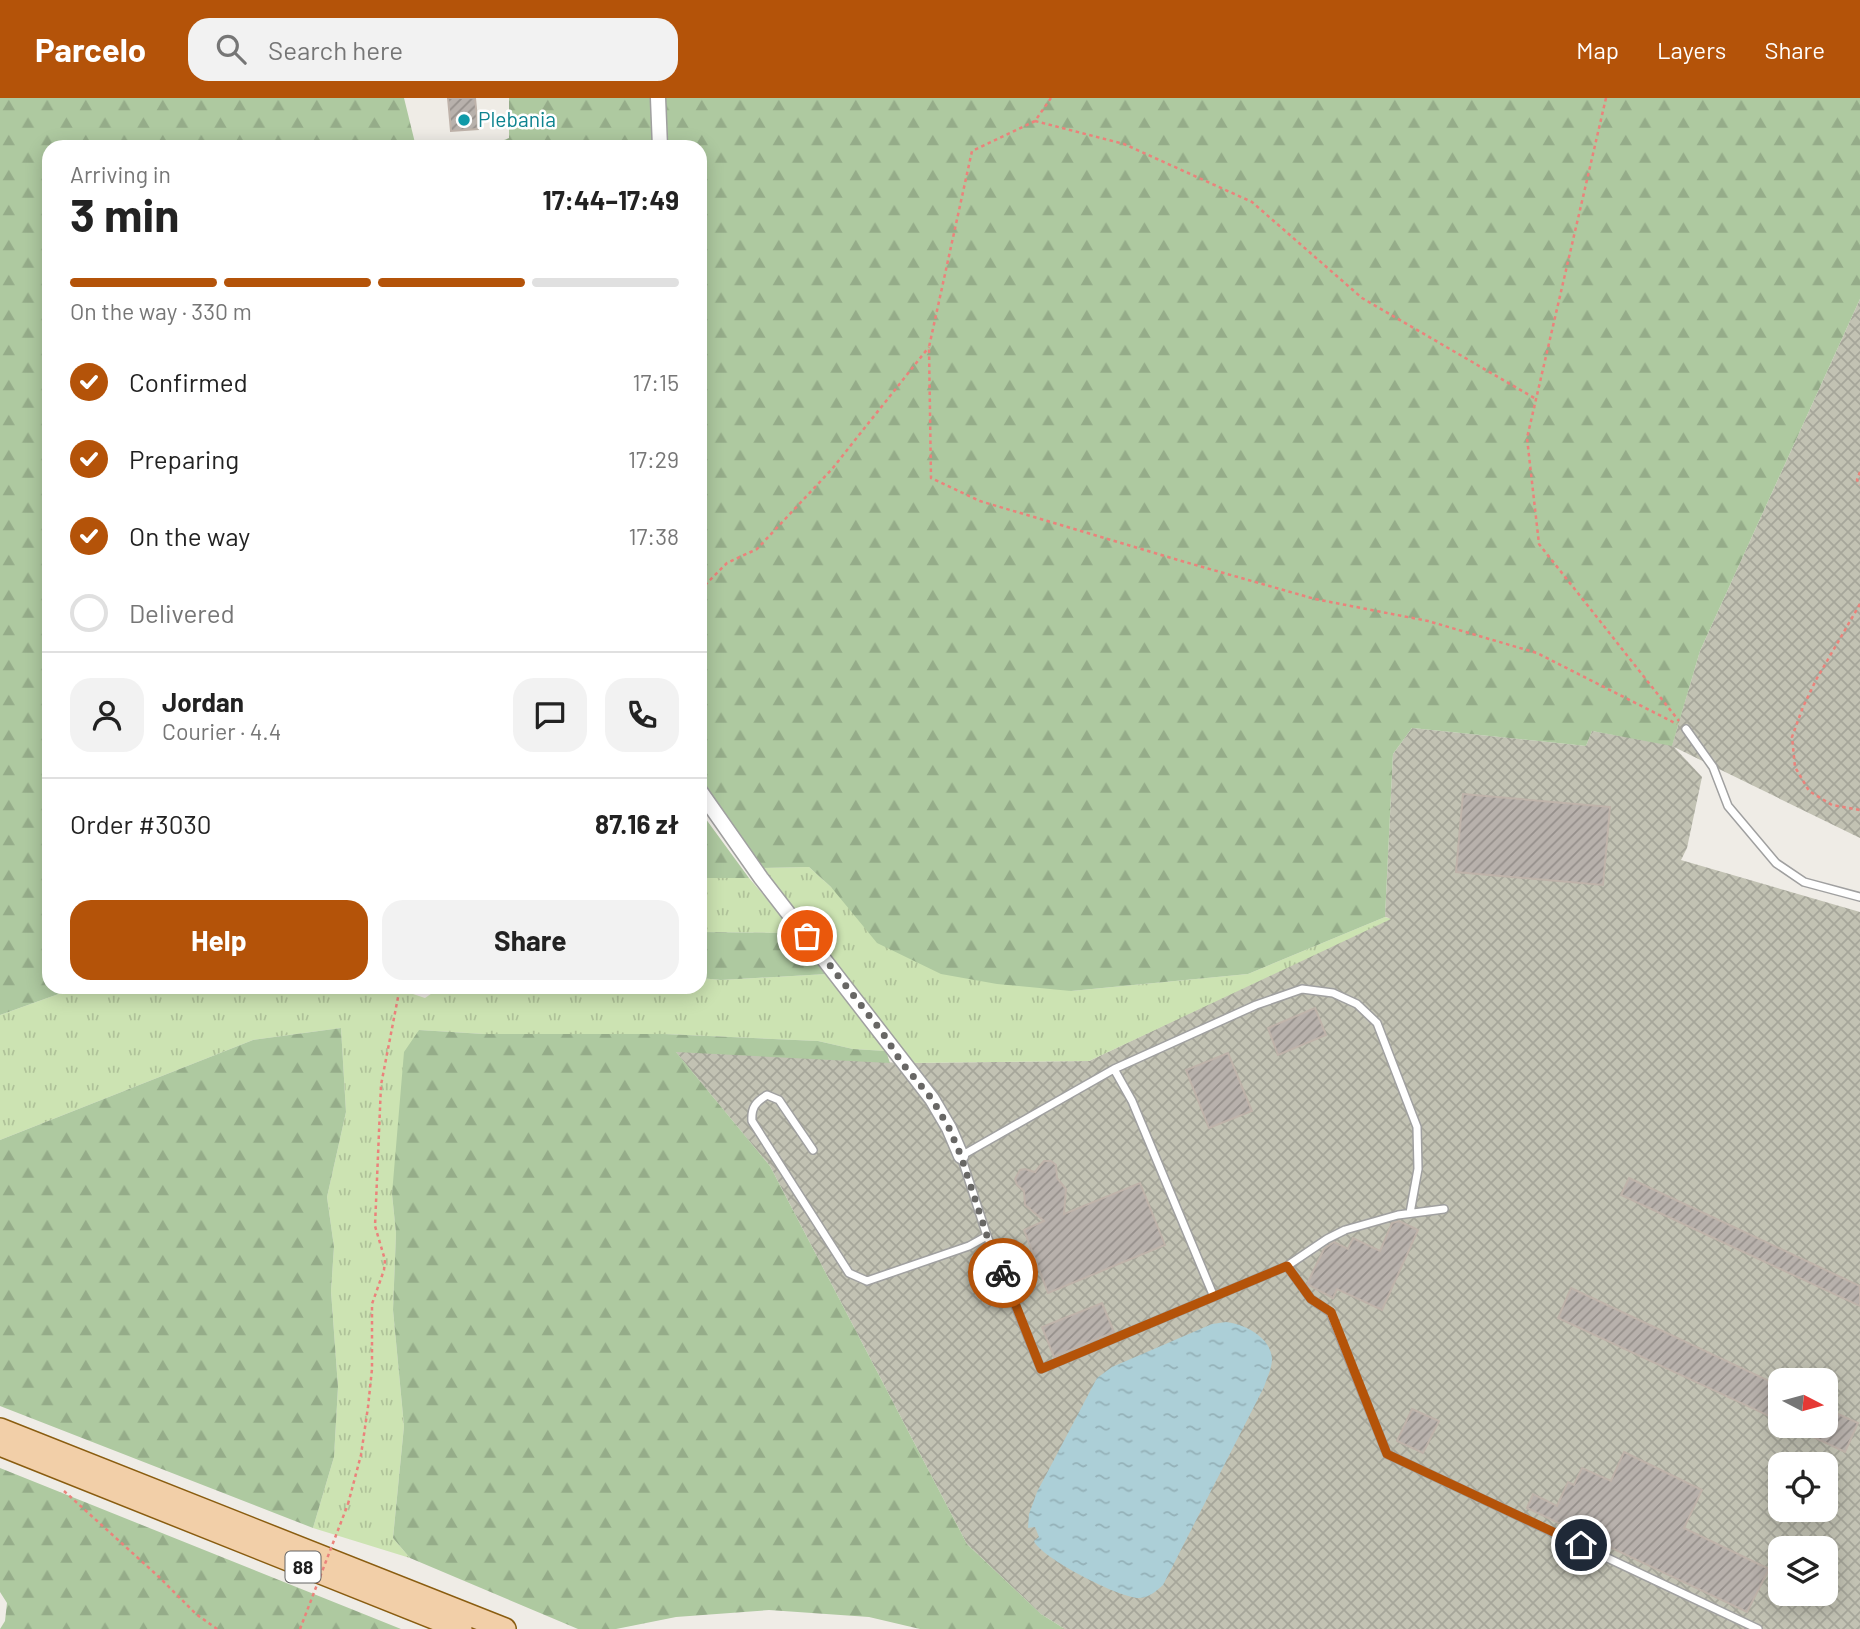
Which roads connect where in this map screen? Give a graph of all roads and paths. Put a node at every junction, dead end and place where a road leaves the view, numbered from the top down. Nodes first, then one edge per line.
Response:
1 (658, 98) edge
2 (1051, 98) edge
3 (1605, 98) edge
4 (1035, 121) junction
5 (660, 140) edge
6 (929, 347) junction
7 (1536, 399) junction
8 (1860, 472) edge
9 (1860, 485) edge
10 (707, 583) edge
11 (1860, 604) edge
12 (1686, 729) junction
13 (707, 802) edge
14 (1860, 810) edge
15 (1860, 897) edge
16 (399, 994) edge
17 (1114, 1069) junction
18 (813, 1150) dead end
19 (961, 1156) junction
20 (1444, 1209) dead end
21 (1410, 1213) junction
22 (987, 1236) junction
23 (1287, 1266) junction
24 (1214, 1297) junction
25 (0, 1429) edge
26 (0, 1445) edge
27 (64, 1492) dead end
28 (218, 1629) edge
29 (300, 1629) edge
30 (461, 1629) edge
31 (505, 1629) edge
32 (1758, 1629) edge

1 - 5 street
2 - 4 path
3 - 7 path
4 - 6 path
4 - 7 path
6 - 10 path
6 - 12 path
7 - 12 path
8 - 9 path
11 - 14 path
12 - 15 lane
13 - 19 street
16 - 29 path, bridge
17 - 19 lane
17 - 21 lane
17 - 24 lane
18 - 22 lane
19 - 22 lane
20 - 21 lane
21 - 23 lane
22 - 24 lane
23 - 24 lane
23 - 32 lane
25 - 31 main road, 88
26 - 30 main road, 88
27 - 28 path

